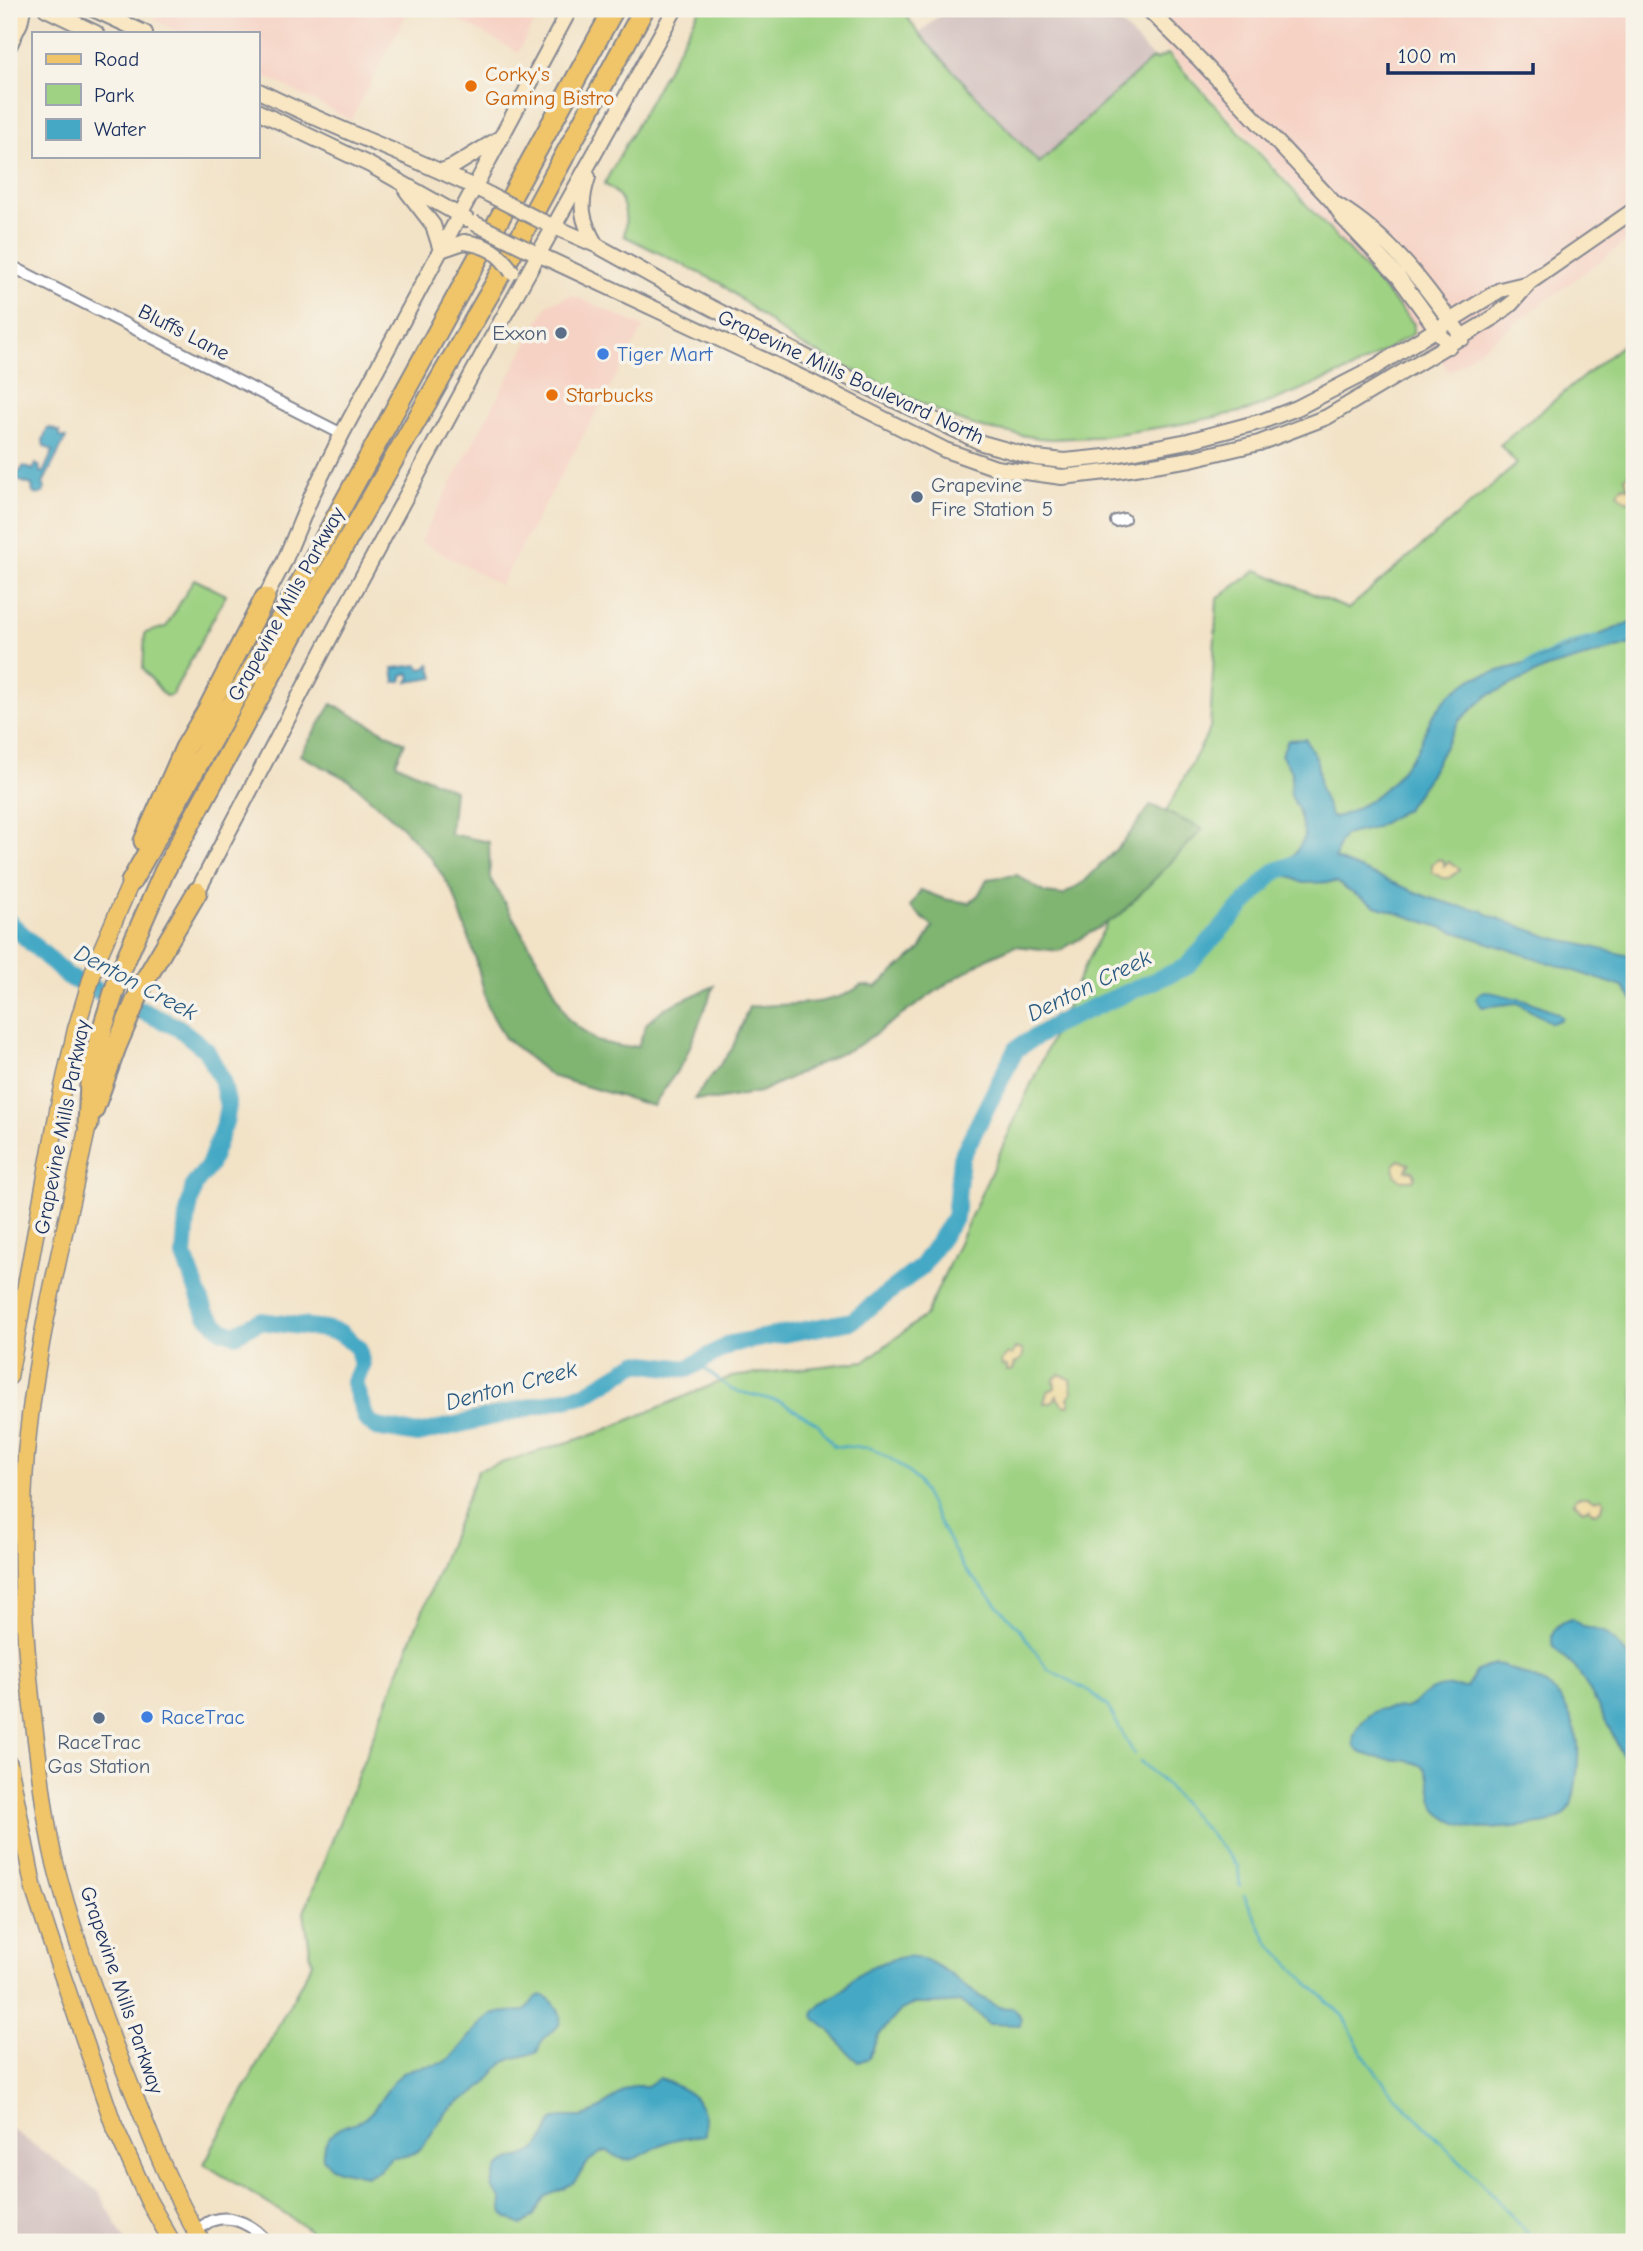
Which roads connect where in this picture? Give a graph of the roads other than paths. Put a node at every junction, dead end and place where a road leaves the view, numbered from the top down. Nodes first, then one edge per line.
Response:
1 (23, 9) edge
2 (46, 9) edge
3 (93, 9) edge
4 (570, 9) edge
5 (614, 9) edge
6 (645, 9) edge
7 (675, 9) edge
8 (1148, 9) edge
9 (94, 32) edge
10 (143, 32) edge
11 (9, 46) edge
12 (263, 93) edge
13 (259, 112) edge
14 (501, 138) junction
15 (594, 156) junction
16 (442, 171) junction
17 (398, 181) junction
18 (475, 187) junction
19 (1333, 202) junction
20 (1634, 210) edge
21 (460, 216) junction
22 (555, 228) junction
23 (597, 245) junction
24 (441, 250) junction
25 (540, 254) junction
26 (9, 265) edge
27 (1530, 282) junction
28 (515, 298) junction
29 (1450, 320) junction
30 (1436, 328) junction
31 (1462, 338) junction
32 (1449, 346) junction
33 (954, 430) junction
34 (342, 434) junction
35 (945, 450) junction
36 (265, 598) joint
37 (131, 882) junction
38 (197, 892) joint
39 (108, 1043) junction
40 (88, 1125) joint
41 (29, 1262) junction
42 (54, 1284) junction
43 (9, 1377) edge
44 (9, 1765) edge
45 (46, 1810) junction
46 (19, 1816) junction
47 (155, 2211) junction
48 (199, 2237) edge
49 (158, 2242) edge
50 (172, 2242) edge
51 (267, 2242) edge

1 - 11 street
2 - 9 street
3 - 10 street
4 - 14 street, Grapevine Mills Parkway
5 - 37 highway, Grapevine Mills Parkway
6 - 39 highway, Grapevine Mills Parkway
7 - 15 street
8 - 19 street
12 - 13 street
12 - 16 street, Grapevine Mills Boulevard North
13 - 17 street, Grapevine Mills Boulevard North
14 - 16 street
14 - 18 street, Grapevine Mills Parkway
15 - 22 street
15 - 23 street
16 - 18 street, Grapevine Mills Boulevard North
17 - 21 street, Grapevine Mills Boulevard North
17 - 24 street
18 - 21 street, Grapevine Mills Parkway
18 - 22 street, Grapevine Mills Boulevard North, bridge
19 - 29 street
19 - 30 street
20 - 27 street
21 - 24 street, Grapevine Mills Parkway
21 - 25 street, Grapevine Mills Boulevard North, bridge
22 - 23 street, Grapevine Mills Boulevard North
22 - 25 street
23 - 33 street, Grapevine Mills Boulevard North
24 - 28 street, bridge
24 - 34 street, Grapevine Mills Parkway
25 - 28 street
25 - 35 street, Grapevine Mills Boulevard North
26 - 34 street, Bluffs Lane
27 - 29 street, Grapevine Mills Boulevard North
27 - 31 street, Grapevine Mills Boulevard North
28 - 38 street
29 - 30 street, Grapevine Mills Boulevard North
29 - 31 street
30 - 32 street
30 - 33 street, Grapevine Mills Boulevard North
31 - 32 street, Grapevine Mills Boulevard North
32 - 35 street, Grapevine Mills Boulevard North
33 - 35 street
34 - 36 street, Grapevine Mills Parkway
36 - 37 highway
37 - 41 main road, Grapevine Mills Parkway
38 - 39 highway
39 - 40 highway
40 - 42 main road, Grapevine Mills Parkway
41 - 42 main road
41 - 43 main road, Grapevine Mills Parkway
42 - 45 main road, Grapevine Mills Parkway
44 - 46 main road
45 - 46 main road
45 - 48 main road, Grapevine Mills Parkway
46 - 47 main road
47 - 49 main road
47 - 50 main road
48 - 51 street

